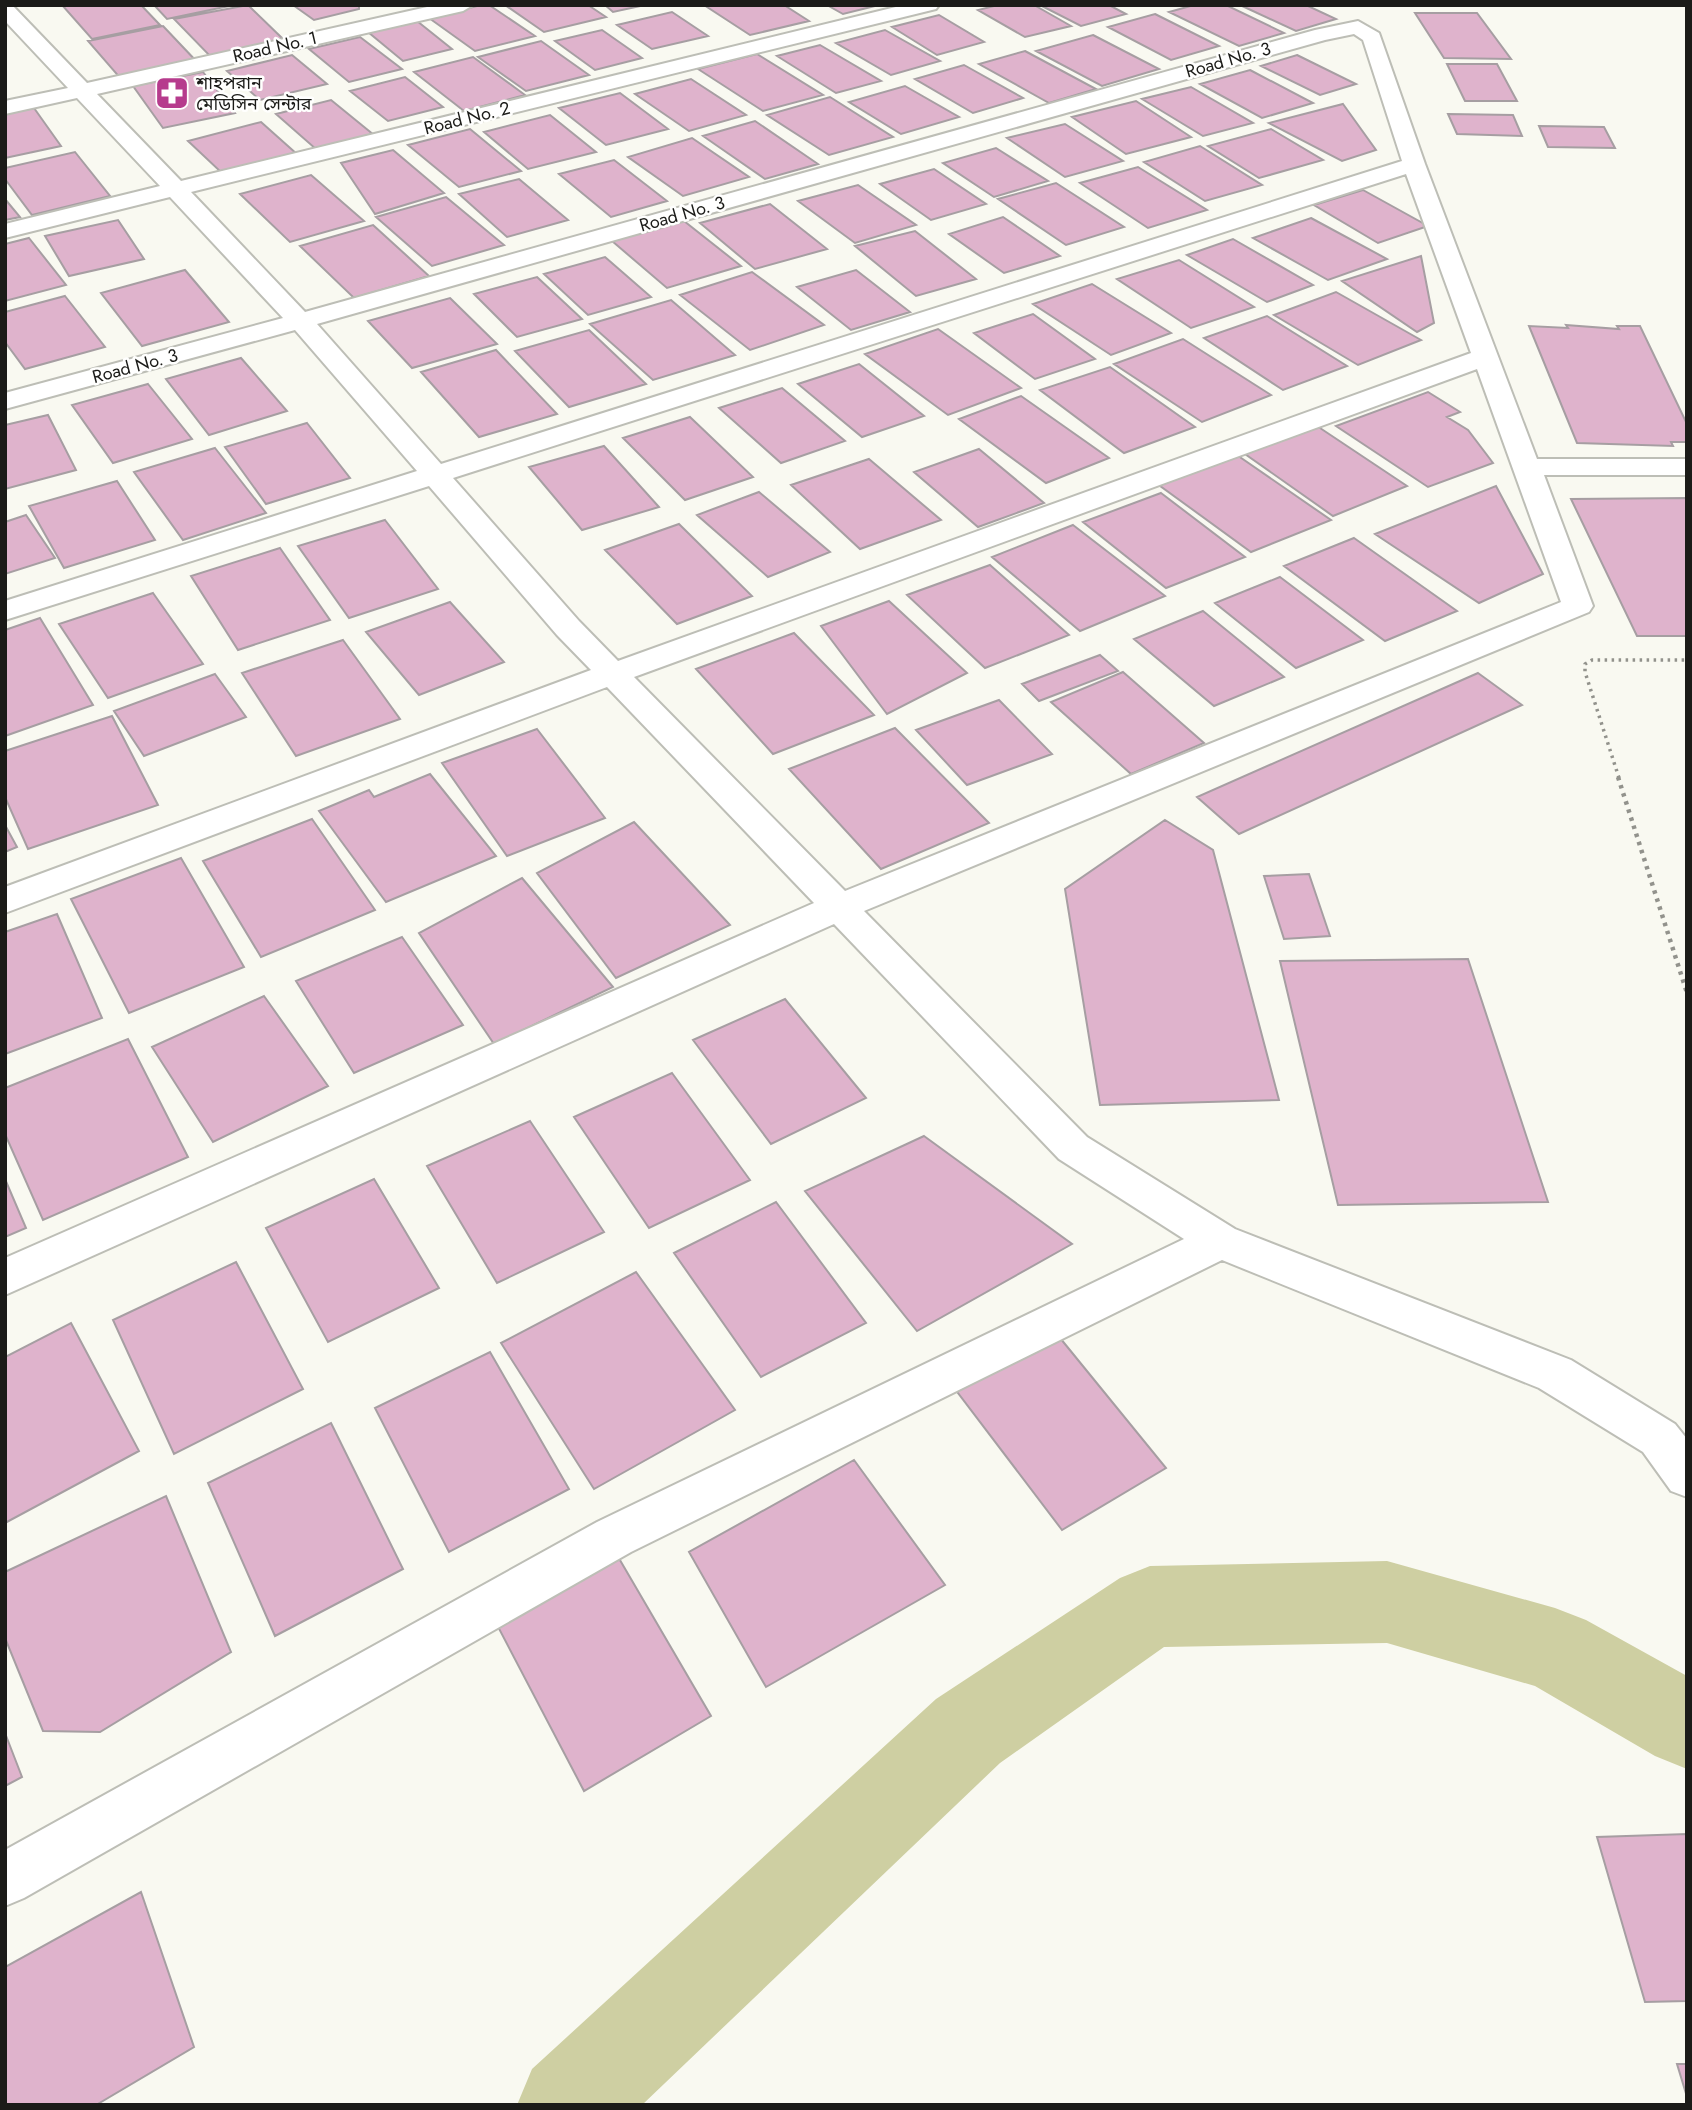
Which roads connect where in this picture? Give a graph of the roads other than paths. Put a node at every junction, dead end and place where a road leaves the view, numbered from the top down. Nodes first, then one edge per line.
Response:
1 (463, 5) edge
2 (929, 5) edge
3 (5, 9) edge
4 (811, 11) dead end
5 (839, 27) junction
6 (82, 91) junction
7 (5, 108) edge
8 (1414, 164) junction
9 (175, 189) junction
10 (5, 231) edge
11 (300, 321) junction
12 (1486, 356) junction
13 (5, 401) edge
14 (1526, 467) junction
15 (1687, 467) edge
16 (433, 473) junction
17 (5, 611) edge
18 (611, 674) junction
19 (5, 901) edge
20 (839, 906) junction
21 (1220, 1241) junction
22 (5, 1277) edge
23 (1673, 1433) edge
24 (1687, 1476) edge
25 (5, 1880) edge

1 - 6 street, Road No. 1
2 - 5 street, Road No. 2
3 - 6 street
4 - 5 street
5 - 9 street, Road No. 2
6 - 7 street, Road No. 1
6 - 9 street
8 - 11 street, Road No. 3
8 - 12 street
8 - 16 street
9 - 10 street, Road No. 2
9 - 11 street
11 - 13 street, Road No. 3
11 - 16 street
12 - 14 street
12 - 18 street
14 - 15 street
14 - 20 street
16 - 17 street
16 - 18 street
18 - 19 street
18 - 20 street
20 - 21 street
20 - 22 street
21 - 23 street
21 - 25 street
23 - 24 street

